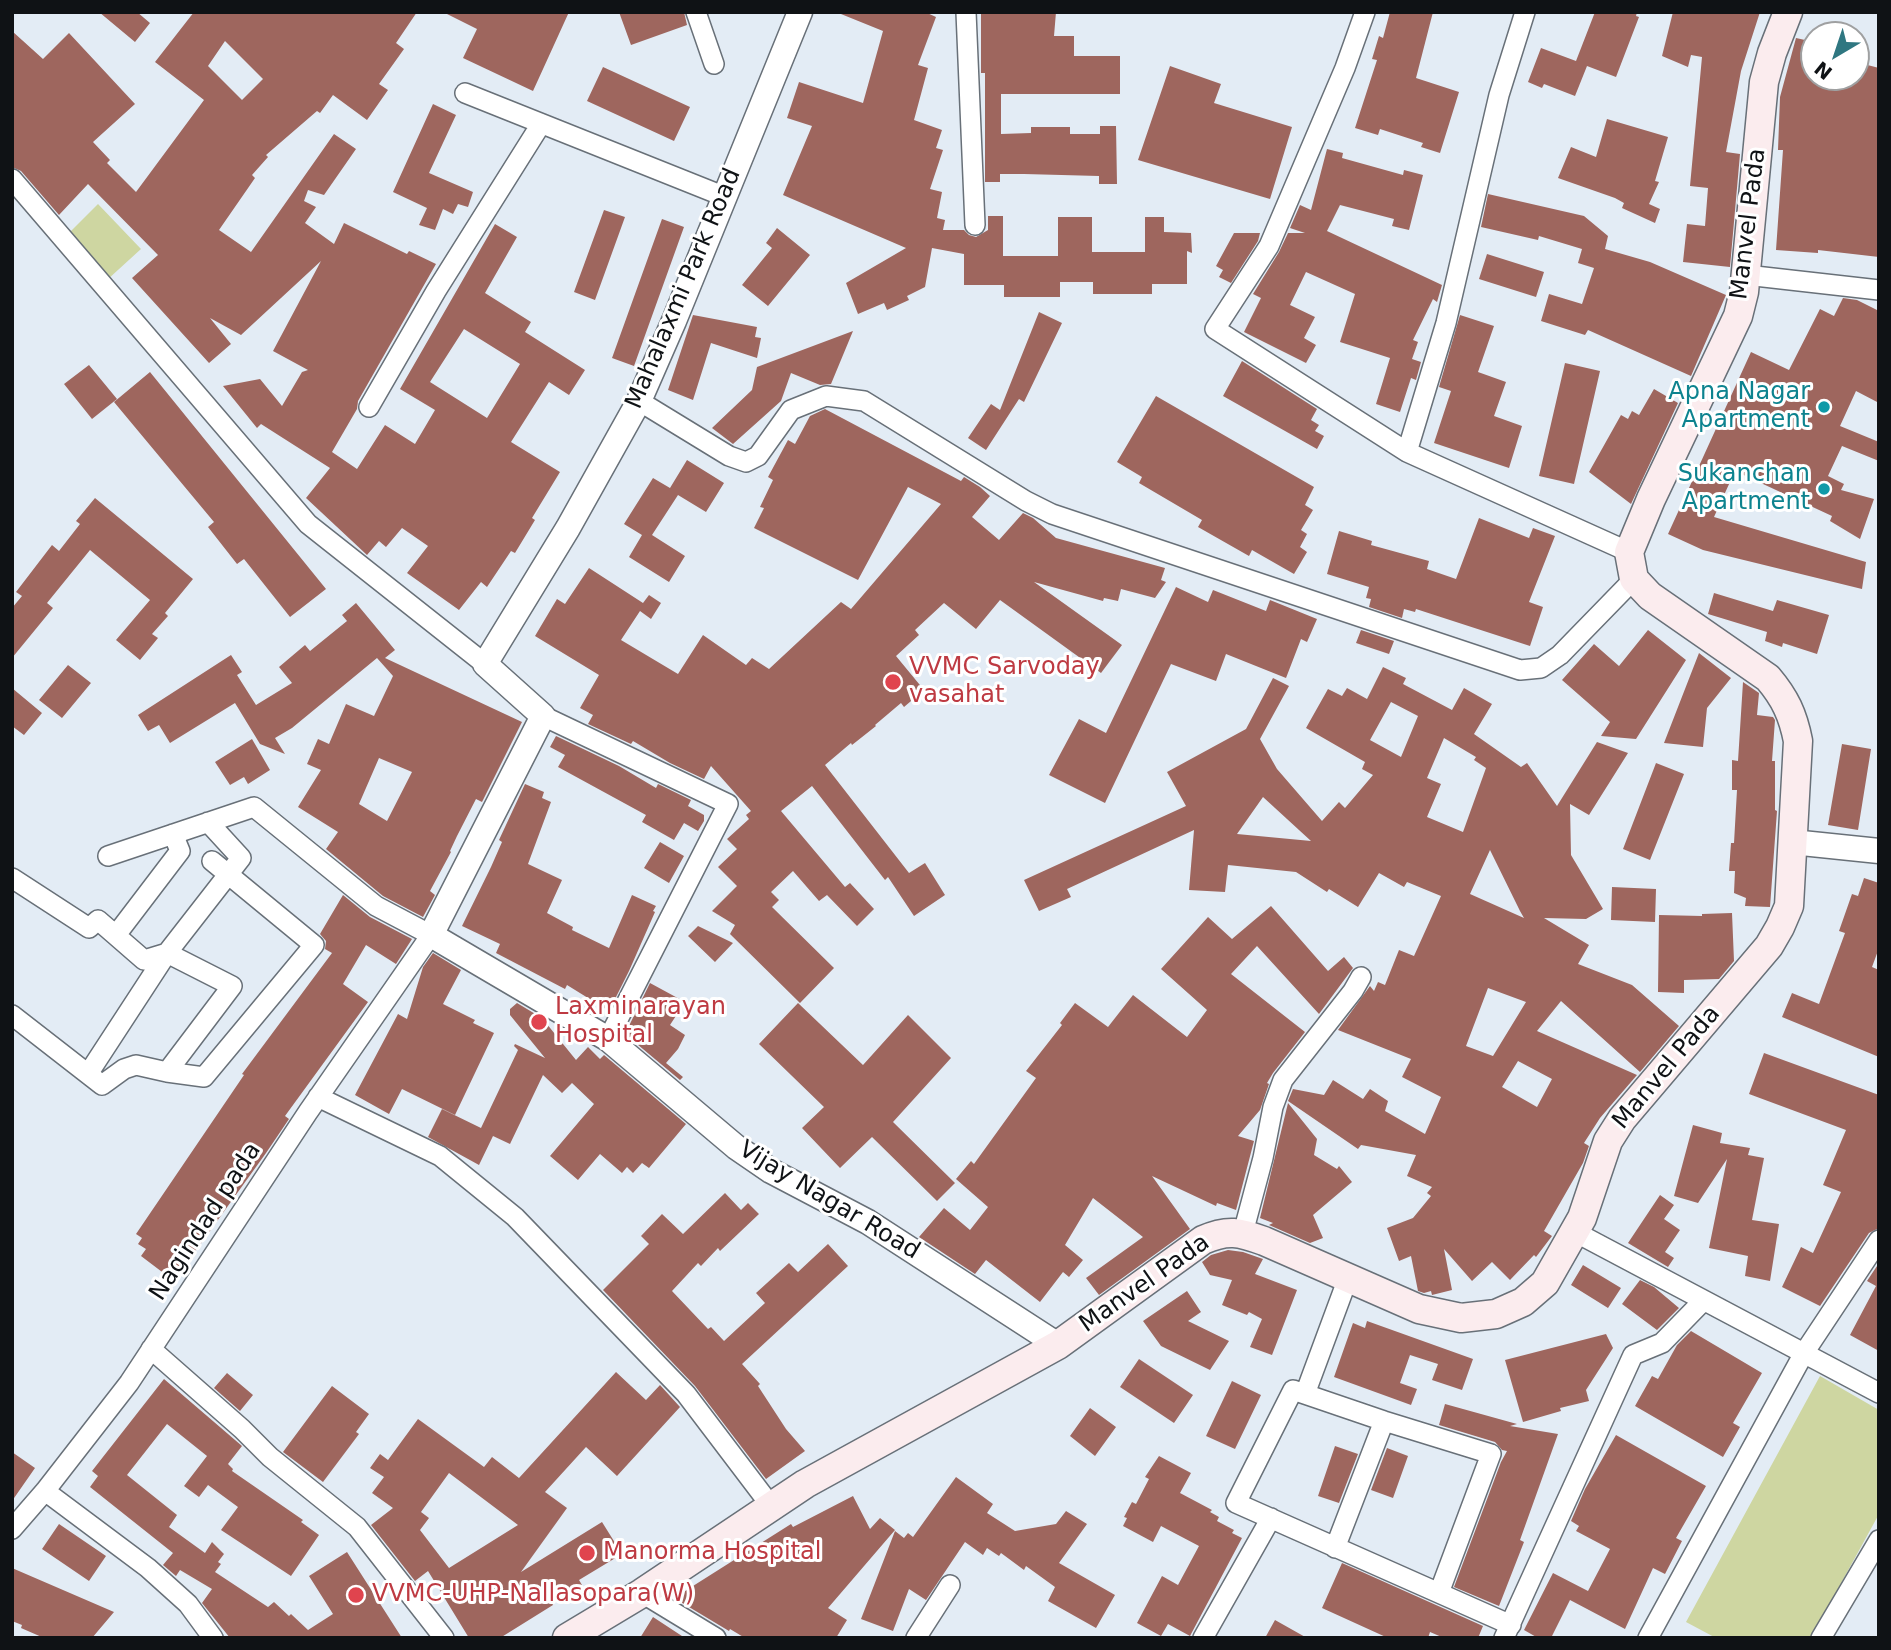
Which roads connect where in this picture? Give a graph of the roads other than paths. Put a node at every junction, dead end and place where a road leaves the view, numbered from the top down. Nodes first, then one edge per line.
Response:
1 (696, 12) edge
2 (800, 12) edge
3 (966, 12) edge
4 (1365, 12) edge
5 (1525, 12) edge
6 (1788, 12) edge
7 (714, 64) dead end
8 (466, 93) dead end
9 (541, 124) junction
10 (12, 179) edge
11 (723, 196) junction
12 (975, 225) dead end
13 (1746, 275) junction
14 (1879, 290) edge
15 (639, 401) junction
16 (369, 407) dead end
17 (1407, 452) junction
18 (1632, 566) junction
19 (485, 664) junction
20 (543, 716) junction
21 (208, 822) junction
22 (173, 834) junction
23 (1792, 842) junction
24 (1879, 851) edge
25 (107, 856) dead end
26 (212, 861) dead end
27 (227, 875) junction
28 (12, 878) edge
29 (116, 935) junction
30 (431, 935) junction
31 (167, 953) junction
32 (1361, 977) dead end
33 (12, 1015) edge
34 (608, 1039) junction
35 (167, 1072) junction
36 (88, 1074) junction
37 (318, 1097) junction
38 (1575, 1232) junction
39 (1244, 1233) junction
40 (1879, 1240) edge
41 (1348, 1278) junction
42 (1703, 1301) junction
43 (1058, 1345) junction
44 (151, 1349) junction
45 (1804, 1353) junction
46 (1879, 1393) edge
47 (1305, 1394) junction
48 (1384, 1421) junction
49 (45, 1490) junction
50 (771, 1506) junction
51 (1270, 1518) junction
52 (12, 1529) edge
53 (1879, 1540) edge
54 (1335, 1548) junction
55 (950, 1585) dead end
56 (642, 1593) junction
57 (1439, 1593) junction
58 (1508, 1631) edge
59 (213, 1638) edge
60 (443, 1638) edge
61 (567, 1638) edge
62 (716, 1638) edge
63 (916, 1638) edge
64 (1203, 1638) edge
65 (1648, 1638) edge
66 (1821, 1638) edge

1 - 7 street
2 - 11 street, Mahalaxmi Park Road
3 - 12 street
4 - 17 street
5 - 17 street
6 - 13 main road, Manvel Pada
8 - 9 street
9 - 11 street
9 - 16 street
10 - 19 street
11 - 15 street, Mahalaxmi Park Road
13 - 14 street
13 - 18 main road, Manvel Pada
15 - 18 street
15 - 19 street, Mahalaxmi Park Road
17 - 18 street
18 - 23 main road, Manvel Pada
19 - 20 street
20 - 30 street
20 - 34 street
21 - 22 street
21 - 27 street
21 - 30 street
22 - 25 street
22 - 29 street
23 - 24 street
23 - 38 main road, Manvel Pada
26 - 27 street
27 - 31 street
27 - 35 street
28 - 29 street
29 - 31 street
30 - 34 street, Vijay Nagar Road
30 - 37 street, Nagindad pada
31 - 35 street
31 - 36 street
32 - 39 street
33 - 36 street
34 - 43 street, Vijay Nagar Road
35 - 36 street
37 - 44 street, Nagindad pada
37 - 50 street
38 - 41 main road, Manvel Pada
38 - 42 street
39 - 41 main road, Manvel Pada
39 - 43 main road, Manvel Pada
40 - 45 street
41 - 47 street
42 - 45 street
42 - 58 street
43 - 50 main road, Manvel Pada
44 - 49 street, Nagindad pada
44 - 60 street
45 - 46 street
45 - 65 street
47 - 48 street
47 - 51 street
48 - 54 street
48 - 57 street
49 - 52 street, Nagindad pada
49 - 59 street
50 - 56 main road, Manvel Pada
51 - 54 street
51 - 64 street
53 - 66 street
54 - 57 street
55 - 63 street
56 - 61 main road, Manvel Pada
56 - 62 street
57 - 58 street

